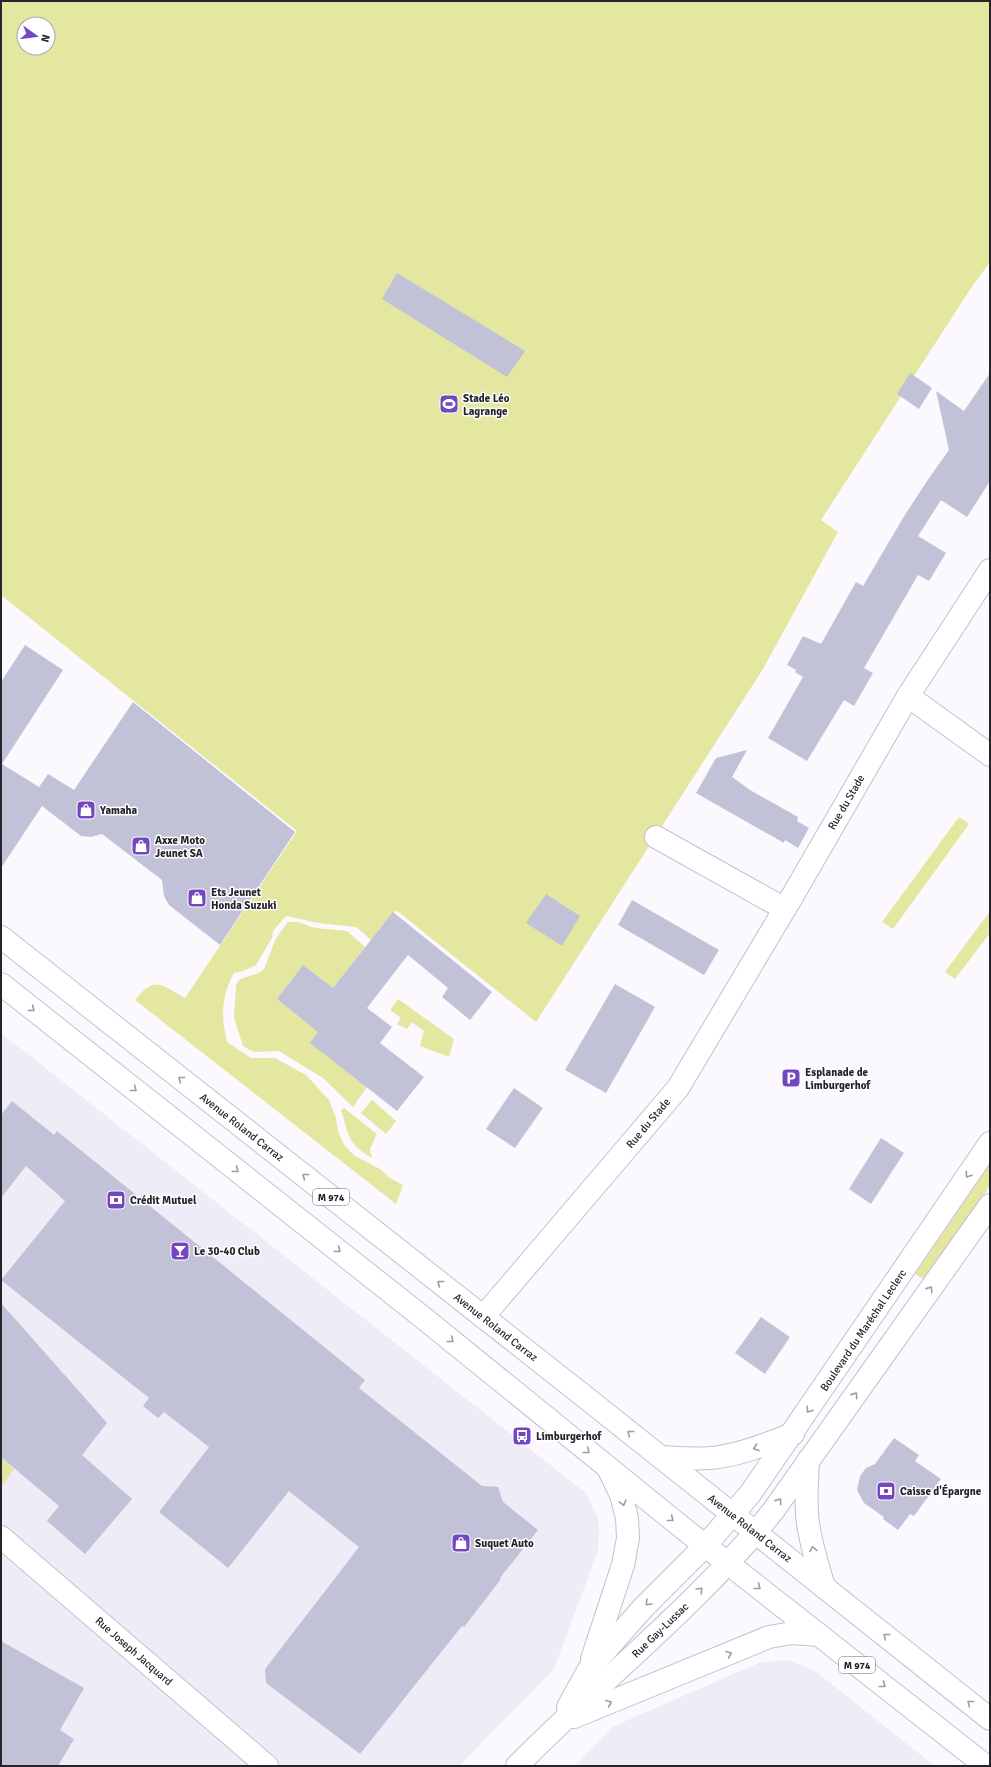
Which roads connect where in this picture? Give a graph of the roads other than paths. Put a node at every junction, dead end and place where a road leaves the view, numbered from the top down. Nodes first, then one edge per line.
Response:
1 (990, 570) edge
2 (908, 696) junction
3 (990, 755) edge
4 (656, 837) dead end
5 (785, 909) junction
6 (1, 937) edge
7 (1, 984) edge
8 (990, 1142) edge
9 (990, 1205) edge
10 (483, 1317) junction
11 (793, 1434) junction
12 (661, 1457) junction
13 (808, 1461) junction
14 (608, 1468) junction
15 (734, 1515) junction
16 (755, 1532) junction
17 (1, 1537) edge
18 (705, 1546) junction
19 (728, 1563) junction
20 (824, 1587) junction
21 (819, 1635) junction
22 (589, 1669) junction
23 (990, 1719) edge
24 (560, 1723) junction
25 (267, 1766) edge
26 (518, 1766) edge
27 (986, 1766) edge

1 - 2 main road, Rue du Stade
2 - 3 main road
2 - 5 main road, Rue du Stade
4 - 5 main road
5 - 10 main road, Rue du Stade
10 -> 6 main road, Avenue Roland Carraz / M 974
7 -> 14 main road, M 974
8 -> 11 main road, Boulevard du Maréchal Leclerc
13 -> 9 main road
12 -> 10 main road, Avenue Roland Carraz / M 974
11 -> 12 main road
11 - 15 main road, Boulevard du Maréchal Leclerc
12 - 15 main road, Avenue Roland Carraz / M 974
16 -> 13 main road
20 -> 13 main road
14 -> 18 main road, M 974
14 -> 22 main road
15 - 16 main road, Avenue Roland Carraz
15 - 18 main road, Boulevard du Maréchal Leclerc
16 - 19 main road, Rue Gay-Lussac
16 - 20 main road, Avenue Roland Carraz
17 - 25 main road, Rue Joseph Jacquard
18 - 19 main road, M 974
18 -> 22 main road, Rue Gay-Lussac
19 -> 21 main road, M 974
24 -> 19 main road, Rue Gay-Lussac
23 -> 20 main road, Avenue Roland Carraz
24 -> 21 main road
21 -> 27 main road, M 974
22 - 24 main road, Rue Gay-Lussac
24 - 26 main road, Rue Gay-Lussac

